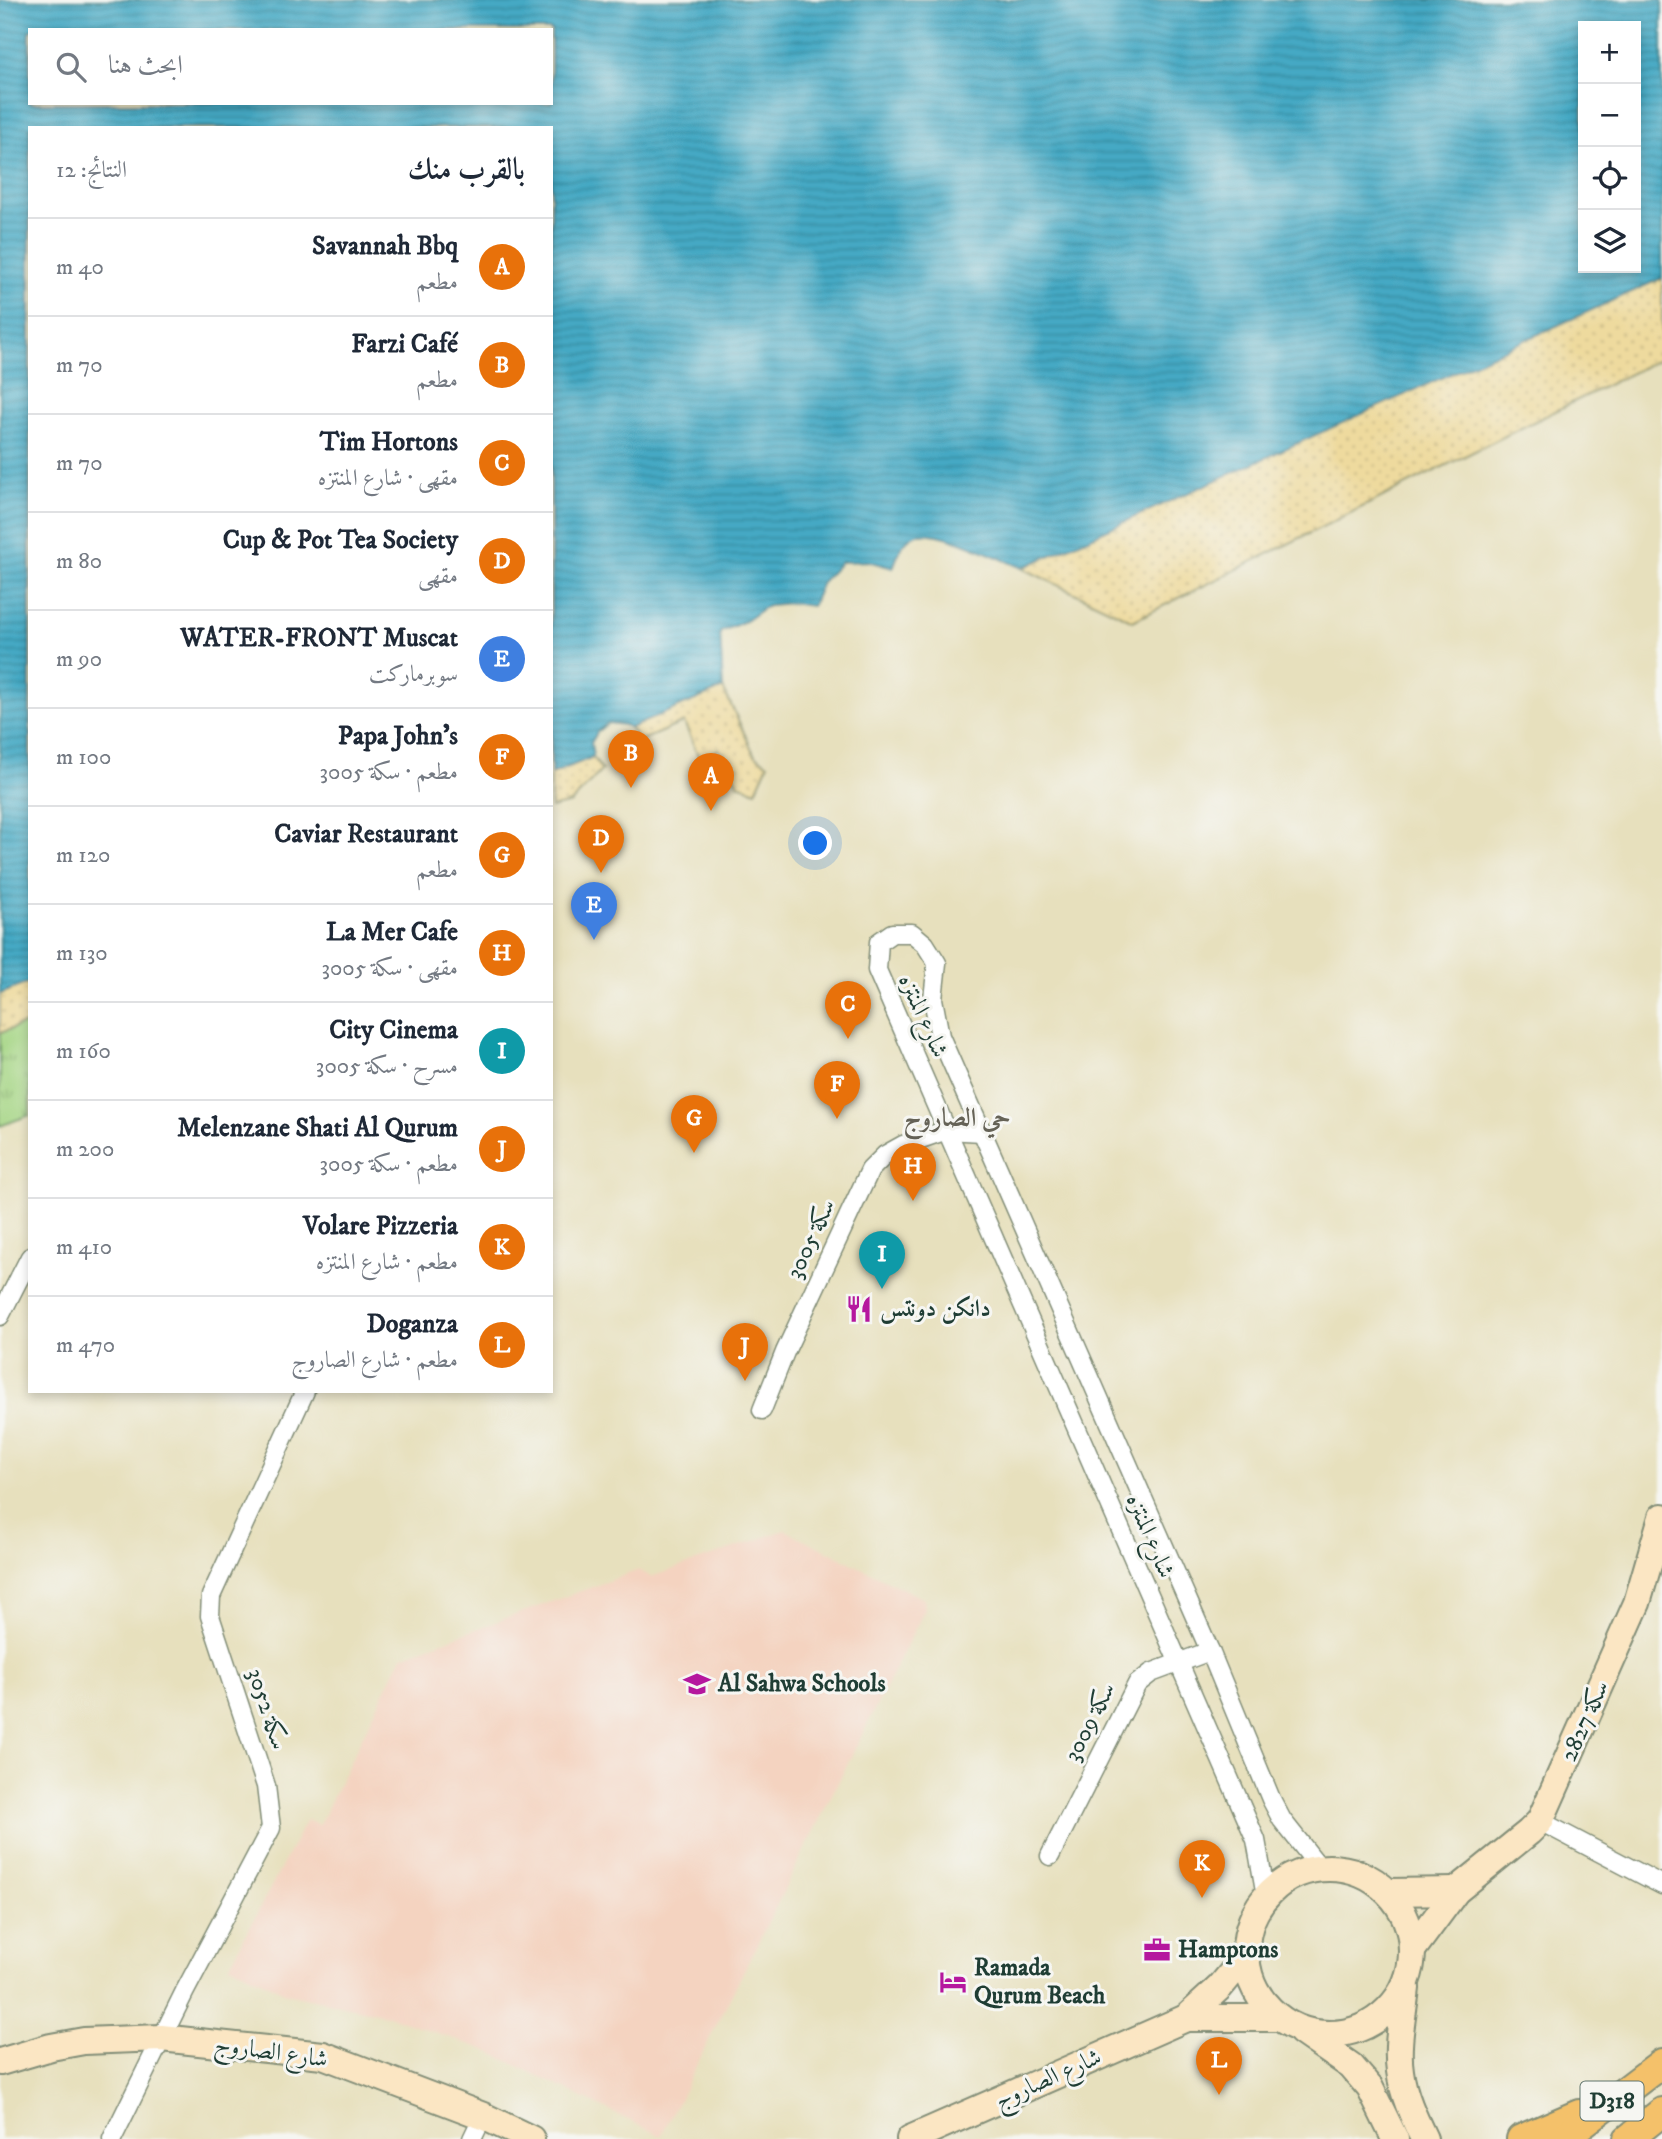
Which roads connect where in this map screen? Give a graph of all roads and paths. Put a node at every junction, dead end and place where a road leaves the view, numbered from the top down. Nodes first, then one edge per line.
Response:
1 (947, 1130) junction
2 (982, 1132) junction
3 (1014, 1205) junction
4 (985, 1217) junction
5 (28, 1261) edge
6 (0, 1316) edge
7 (304, 1393) edge
8 (762, 1410) dead end
9 (1662, 1517) edge
10 (1210, 1651) junction
11 (1178, 1662) junction
12 (1535, 1826) junction
13 (1050, 1856) dead end
14 (1320, 1868) junction
15 (1662, 1885) edge
16 (1455, 1891) junction
17 (1389, 1892) junction
18 (1266, 1896) junction
19 (1413, 1949) junction
20 (1245, 1957) junction
21 (1407, 1982) junction
22 (1186, 2018) junction
23 (1288, 2023) junction
24 (161, 2038) junction
25 (0, 2062) edge
26 (1662, 2063) edge
27 (1631, 2087) junction
28 (1662, 2112) edge
29 (478, 2128) edge
30 (111, 2139) edge
31 (531, 2139) edge
32 (910, 2139) edge
33 (1395, 2139) edge
34 (1424, 2139) edge
35 (1521, 2139) edge
36 (1562, 2139) edge
37 (1628, 2139) edge

1 - 2 street
1 - 2 street, شارع المنتزه
1 - 4 street, شارع المنتزه
1 - 8 street, سكة 3005
2 - 3 street, شارع المنتزه
3 - 4 street
3 - 10 street, شارع المنتزه
4 - 11 street, شارع المنتزه
5 - 6 street
7 - 24 street, سكة 3052
9 - 12 main road, سكة 2827
10 - 11 street, سكة 3009
10 - 14 street, شارع المنتزه
11 - 13 street, سكة 3009
11 - 18 street, شارع المنتزه
12 - 15 street
12 - 16 main road, سكة 2827
14 - 17 main road
14 - 18 main road
16 - 17 main road
16 - 19 main road, سكة 2827
17 - 19 main road
18 - 20 main road
19 - 21 main road
20 - 22 main road, شارع الصاروج
20 - 23 main road
21 - 23 main road
21 - 34 main road
22 - 23 main road, شارع الصاروج
22 - 32 main road, شارع الصاروج
23 - 33 main road
24 - 25 main road, شارع الصاروج
24 - 29 main road, شارع الصاروج
24 - 30 street, سكة 3052
26 - 27 main road, D318
27 - 35 main road
27 - 36 main road, D318
28 - 37 main road, D318
29 - 31 main road, شارع الصاروج

